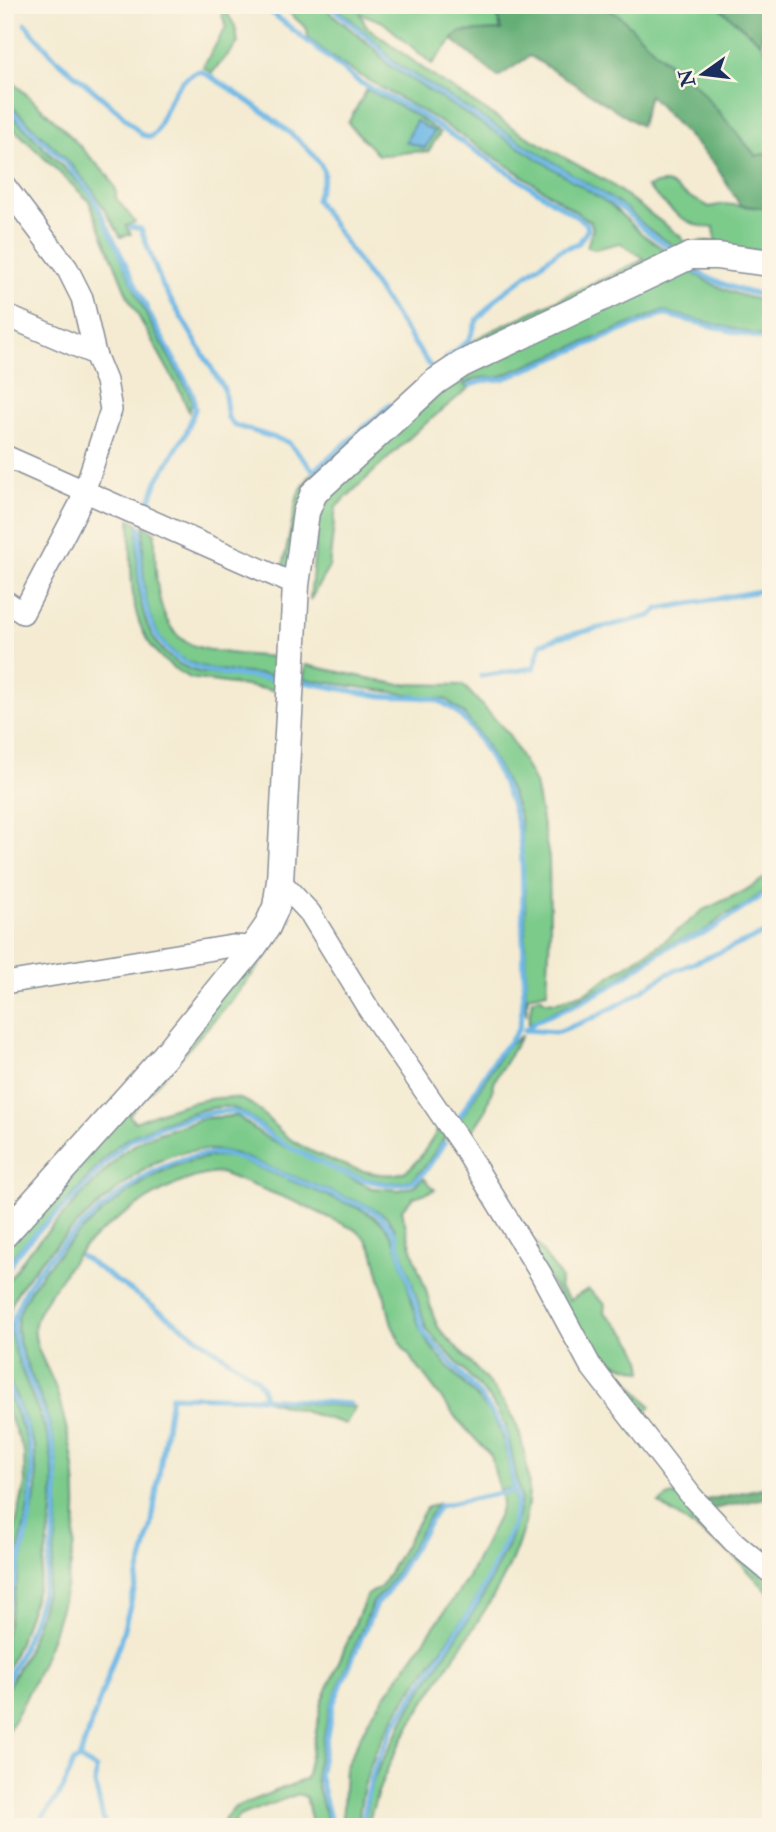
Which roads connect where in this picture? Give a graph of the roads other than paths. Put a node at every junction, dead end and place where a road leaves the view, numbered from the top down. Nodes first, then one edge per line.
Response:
1 (5, 186) edge
2 (771, 263) edge
3 (5, 315) edge
4 (95, 354) junction
5 (5, 456) edge
6 (85, 492) junction
7 (296, 585) junction
8 (5, 601) edge
9 (280, 881) junction
10 (253, 947) junction
11 (5, 983) edge
12 (5, 1234) edge
13 (771, 1573) edge

1 - 4 street
2 - 7 street
3 - 4 street
4 - 6 street
5 - 6 street
6 - 7 street
6 - 8 street
7 - 9 street
9 - 10 street
9 - 13 street
10 - 11 street
10 - 12 street

